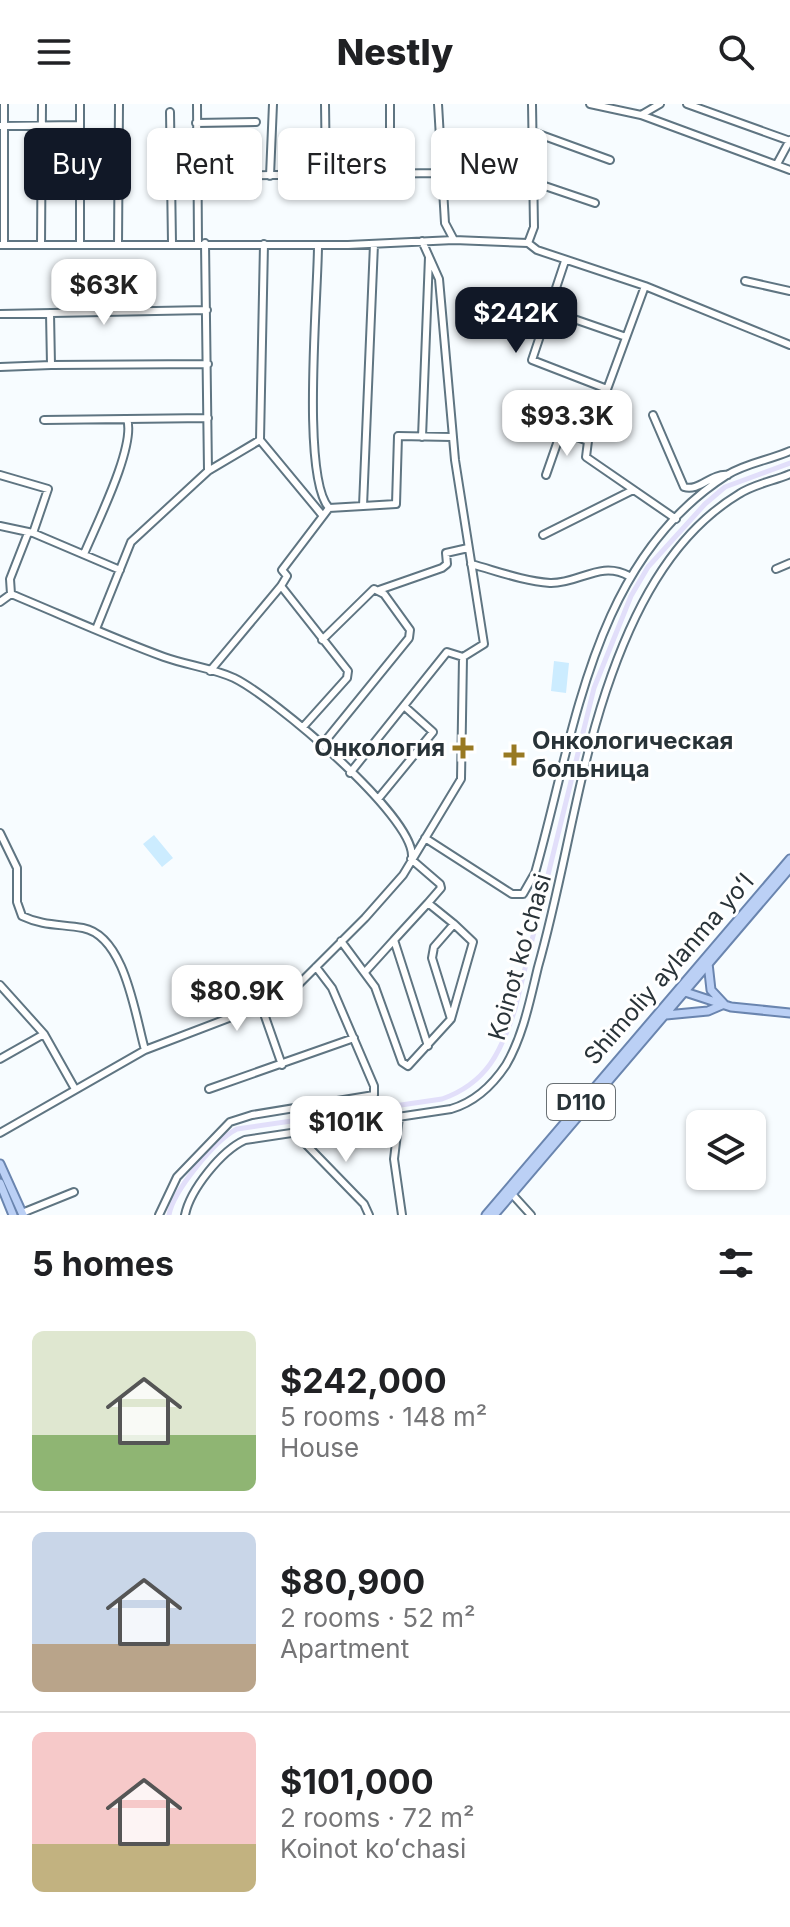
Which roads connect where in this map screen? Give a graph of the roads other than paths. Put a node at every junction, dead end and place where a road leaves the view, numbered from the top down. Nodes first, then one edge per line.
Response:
1 (4, 104) edge
2 (42, 104) edge
3 (80, 104) edge
4 (119, 104) edge
5 (197, 104) edge
6 (273, 104) edge
7 (325, 104) edge
8 (390, 104) edge
9 (438, 104) edge
10 (590, 104) edge
11 (648, 104) edge
12 (660, 104) edge
13 (687, 104) edge
14 (533, 106) edge
15 (170, 112) dead end
16 (645, 114) junction
17 (256, 122) dead end
18 (196, 123) junction
19 (2, 125) edge
20 (41, 125) junction
21 (80, 125) junction
22 (196, 128) edge
23 (325, 128) edge
24 (390, 128) edge
25 (439, 128) edge
26 (533, 128) edge
27 (547, 137) edge
28 (790, 141) edge
29 (610, 160) dead end
30 (777, 164) junction
31 (790, 170) edge
32 (262, 176) edge
33 (270, 176) junction
34 (278, 176) edge
35 (547, 187) edge
36 (199, 200) edge
37 (443, 200) edge
38 (533, 200) edge
39 (595, 203) dead end
40 (454, 240) junction
41 (422, 241) junction
42 (172, 243) junction
43 (202, 243) junction
44 (528, 243) junction
45 (264, 244) junction
46 (374, 244) junction
47 (2, 245) edge
48 (41, 245) junction
49 (80, 245) junction
50 (118, 245) junction
51 (318, 245) junction
52 (429, 257) junction
53 (565, 261) junction
54 (745, 281) dead end
55 (645, 286) junction
56 (790, 291) edge
57 (519, 300) dead end
58 (207, 310) junction
59 (548, 311) junction
60 (50, 313) junction
61 (0, 314) edge
62 (626, 337) junction
63 (790, 345) edge
64 (208, 364) junction
65 (51, 365) junction
66 (0, 367) edge
67 (607, 389) junction
68 (653, 415) dead end
69 (208, 418) junction
70 (525, 418) dead end
71 (127, 419) junction
72 (44, 420) dead end
73 (561, 432) junction
74 (422, 437) junction
75 (452, 437) junction
76 (260, 440) junction
77 (588, 441) junction
78 (790, 451) edge
79 (208, 471) junction
80 (790, 474) edge
81 (0, 475) edge
82 (546, 475) dead end
83 (728, 475) junction
84 (633, 490) junction
85 (363, 506) junction
86 (329, 508) junction
87 (323, 516) junction
88 (676, 519) junction
89 (0, 526) edge
90 (30, 533) junction
91 (543, 535) dead end
92 (468, 548) junction
93 (84, 554) junction
94 (790, 563) edge
95 (471, 564) junction
96 (776, 569) dead end
97 (120, 570) junction
98 (629, 576) junction
99 (281, 586) junction
100 (379, 590) junction
101 (11, 594) junction
102 (0, 602) edge
103 (96, 629) junction
104 (322, 640) junction
105 (463, 657) junction
106 (210, 671) junction
107 (404, 706) junction
108 (303, 727) junction
109 (322, 745) junction
110 (350, 773) junction
111 (378, 799) junction
112 (0, 833) edge
113 (425, 838) junction
114 (411, 859) junction
115 (790, 859) edge
116 (790, 868) edge
117 (428, 903) junction
118 (454, 924) junction
119 (394, 940) junction
120 (341, 941) junction
121 (708, 963) junction
122 (316, 967) junction
123 (365, 972) junction
124 (0, 985) edge
125 (680, 991) junction
126 (724, 1005) junction
127 (262, 1008) junction
128 (790, 1013) edge
129 (664, 1016) junction
130 (451, 1019) junction
131 (44, 1034) junction
132 (354, 1038) junction
133 (428, 1046) junction
134 (145, 1050) junction
135 (0, 1059) edge
136 (282, 1065) junction
137 (75, 1089) junction
138 (209, 1089) dead end
139 (399, 1117) junction
140 (564, 1128) junction
141 (0, 1133) edge
142 (295, 1133) junction
143 (0, 1164) edge
144 (0, 1183) edge
145 (74, 1192) dead end
146 (512, 1194) junction
147 (16, 1214) edge
148 (159, 1215) edge
149 (185, 1215) edge
150 (369, 1215) edge
151 (402, 1215) edge
152 (486, 1215) edge
153 (494, 1215) edge
154 (531, 1215) edge

1 - 19 street
2 - 20 street
3 - 21 street
4 - 50 street
5 - 18 street
6 - 33 street
7 - 23 street
8 - 24 street
9 - 25 street
10 - 16 street
11 - 16 street
12 - 16 street
13 - 28 street
14 - 26 street
15 - 42 street
16 - 30 street
17 - 18 street
18 - 22 street
19 - 20 street
19 - 47 street
20 - 21 street
20 - 48 street
21 - 49 street
27 - 29 street
28 - 30 street
30 - 31 street
32 - 33 street
33 - 34 street
35 - 39 street
36 - 43 street
37 - 40 street
38 - 44 street
40 - 41 street
40 - 44 street
41 - 46 street
41 - 52 street
42 - 43 street
42 - 50 street
43 - 45 street
43 - 58 street
44 - 53 street
45 - 51 street
45 - 76 street
46 - 51 street
46 - 85 street
47 - 48 street
48 - 49 street
49 - 50 street
51 - 86 street
52 - 74 street
52 - 75 street
53 - 55 street
53 - 59 street
54 - 56 street
55 - 62 street
55 - 63 street
57 - 59 street
58 - 60 street
58 - 64 street
59 - 62 street
59 - 67 street
60 - 61 street
60 - 65 street
62 - 67 street
64 - 65 street
64 - 69 street
65 - 66 street
67 - 77 street
68 - 83 street
69 - 71 street
69 - 79 street
70 - 73 street
71 - 72 street
71 - 93 street
73 - 77 street
73 - 82 street
74 - 75 street
74 - 85 street
75 - 92 street
76 - 79 street
76 - 87 street
77 - 84 street
78 - 83 street
79 - 97 street
80 - 139 street, Koinot koʻchasi
81 - 90 street
83 - 88 street
84 - 88 street
84 - 91 street
85 - 86 street
86 - 87 street
87 - 99 street
88 - 98 street
89 - 90 street
90 - 93 street
90 - 101 street
92 - 95 street
92 - 100 street
93 - 97 street
94 - 96 street
95 - 98 street
95 - 105 street
97 - 103 street
98 - 113 street
99 - 104 street
99 - 106 street
100 - 104 street
100 - 109 street
101 - 102 street
101 - 103 street
103 - 106 street
104 - 108 street
105 - 107 street
105 - 113 street
106 - 108 street
107 - 110 street
107 - 111 street
108 - 109 street
109 - 110 street
110 - 111 street
111 - 114 street
112 - 134 street
113 - 114 street
114 - 117 street
114 - 120 street
115 - 125 main road, Shimoliy aylanma yoʻl / D110
116 - 121 main road, Shimoliy aylanma yoʻl / D110
117 - 118 street
117 - 119 street
118 - 130 street
118 - 130 street
119 - 123 street
119 - 133 street
120 - 122 street
120 - 123 street
121 - 125 main road, Shimoliy aylanma yoʻl / D110
121 - 126 main road
122 - 127 street
122 - 132 street
123 - 133 street
124 - 131 street
125 - 126 main road
125 - 129 main road, Shimoliy aylanma yoʻl / D110
125 - 140 main road, Shimoliy aylanma yoʻl / D110
126 - 128 main road
126 - 129 main road
127 - 134 street
127 - 136 street
129 - 140 main road, Shimoliy aylanma yoʻl / D110
130 - 133 street
131 - 135 street
131 - 137 street
132 - 136 street
132 - 148 street
134 - 137 street
136 - 138 street
137 - 141 street
139 - 142 street, Koinot koʻchasi
139 - 151 street
140 - 146 main road, Shimoliy aylanma yoʻl / D110
140 - 152 main road, Shimoliy aylanma yoʻl / D110
142 - 149 street, Koinot koʻchasi
142 - 150 street
143 - 147 main road
144 - 147 main road
145 - 147 street
146 - 153 main road, Shimoliy aylanma yoʻl / D110
146 - 154 street

